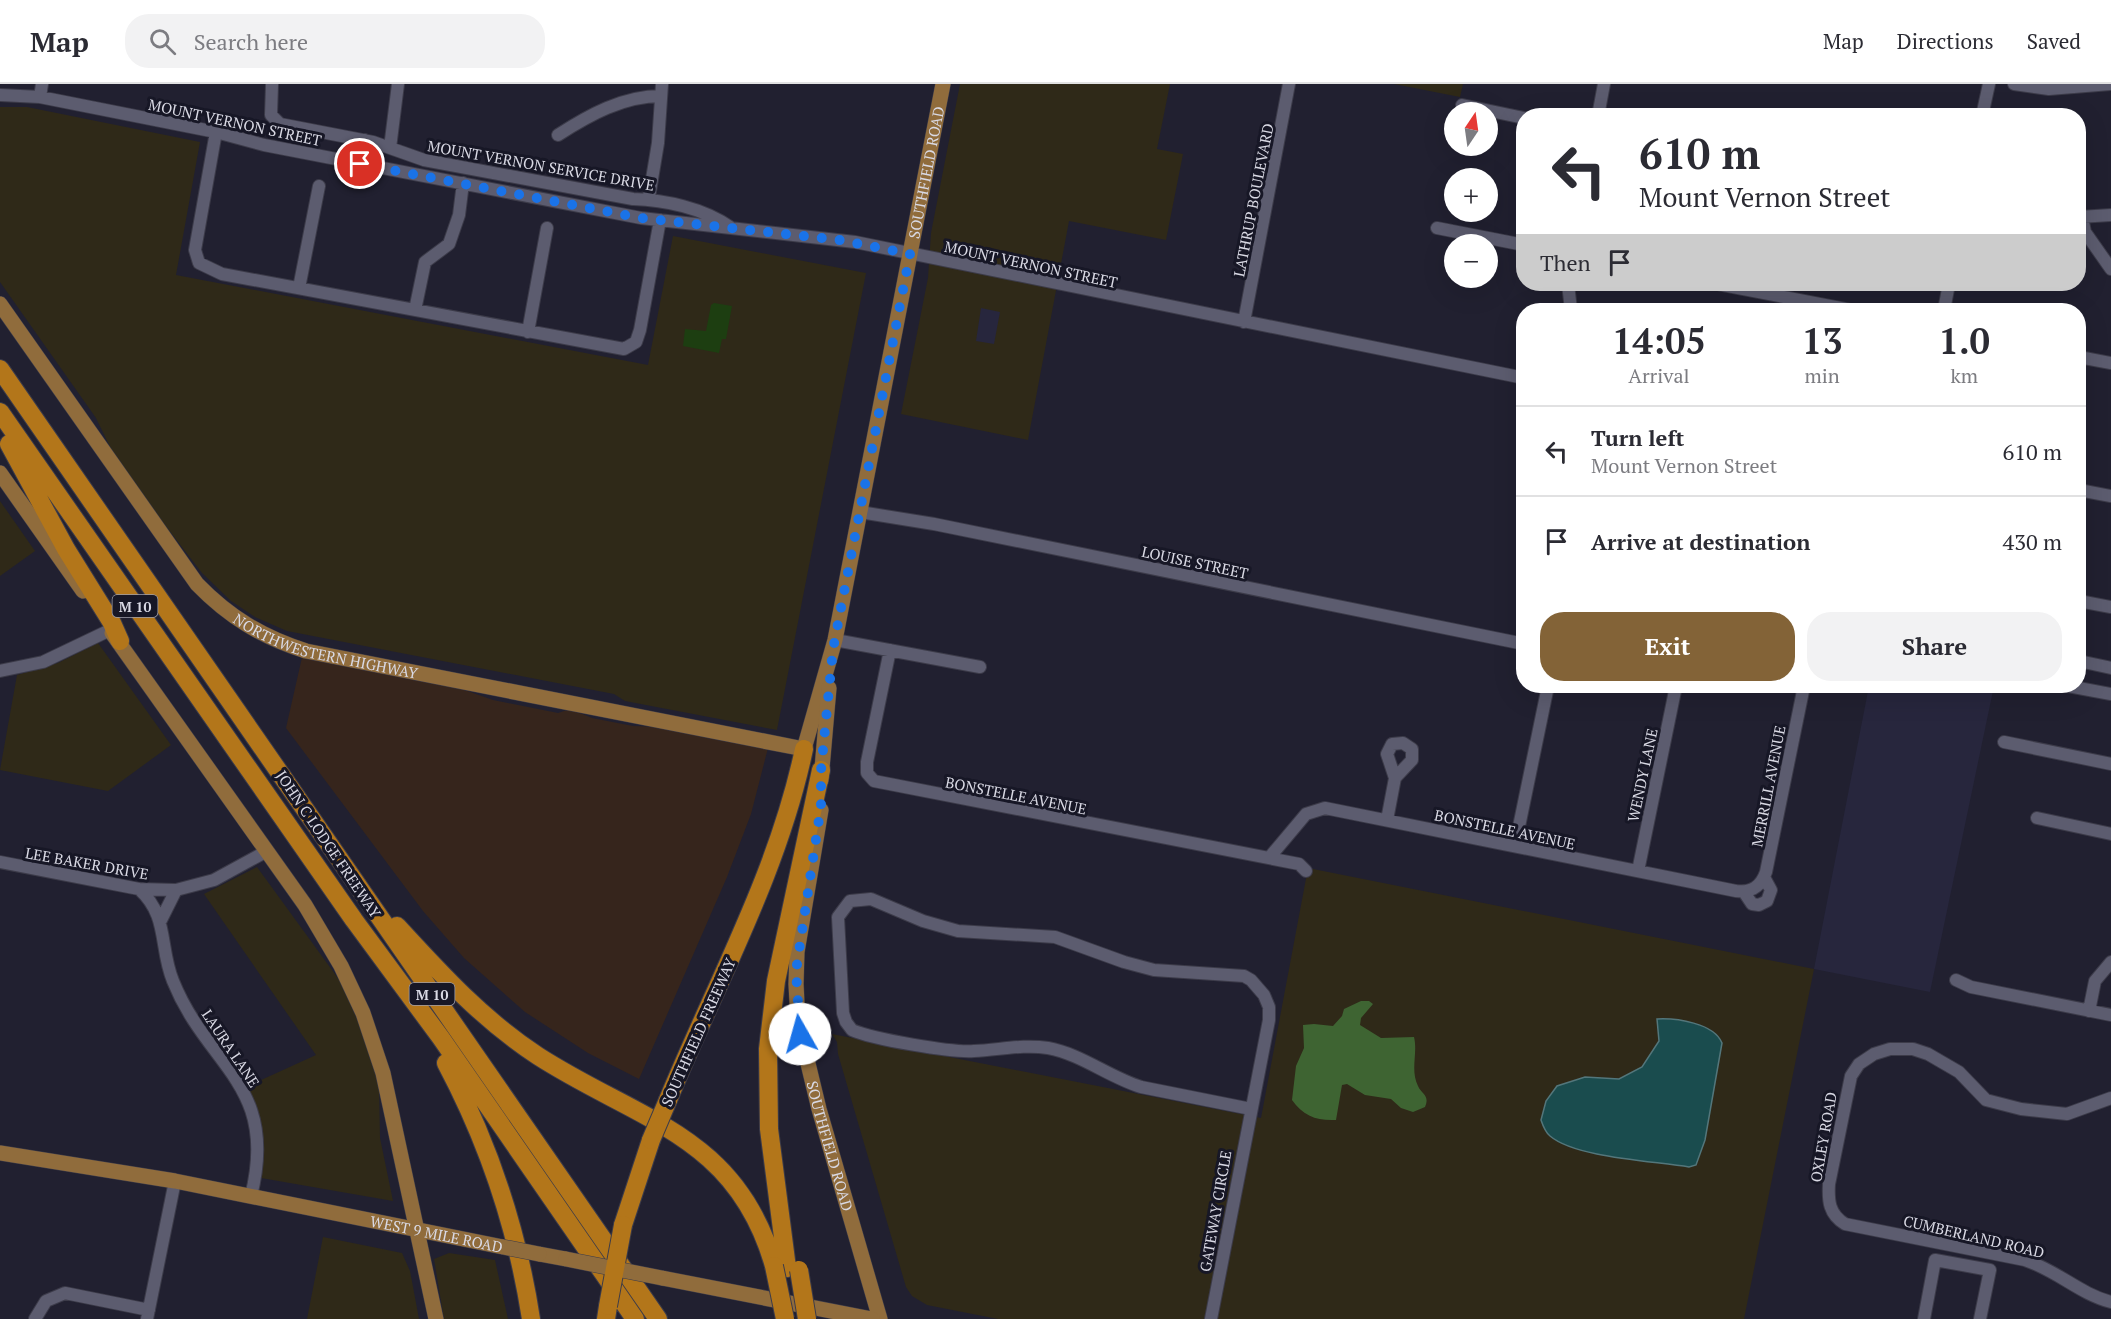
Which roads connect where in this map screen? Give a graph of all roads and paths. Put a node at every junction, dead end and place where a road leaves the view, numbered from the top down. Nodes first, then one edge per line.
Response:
1 (42, 84) edge
2 (272, 84) edge
3 (398, 84) edge
4 (942, 84) edge
5 (1289, 84) edge
6 (1604, 84) edge
7 (1989, 84) edge
8 (2014, 84) edge
9 (2111, 84) edge
10 (661, 90) edge
11 (0, 95) edge
12 (40, 98) junction
13 (1600, 108) edge
14 (1984, 108) edge
15 (1498, 113) edge
16 (1516, 116) edge
17 (216, 132) junction
18 (558, 135) dead end
19 (365, 140) junction
20 (390, 148) junction
21 (360, 164) junction
22 (463, 183) junction
23 (319, 186) dead end
24 (649, 197) junction
25 (2111, 215) edge
26 (2086, 217) edge
27 (660, 220) junction
28 (547, 228) dead end
29 (731, 228) junction
30 (1437, 228) dead end
31 (2086, 233) edge
32 (1516, 243) edge
33 (910, 254) junction
34 (2111, 269) edge
35 (299, 288) junction
36 (1753, 291) edge
37 (1815, 303) edge
38 (0, 304) edge
39 (415, 310) junction
40 (1244, 322) junction
41 (528, 332) junction
42 (2086, 358) edge
43 (2111, 363) edge
44 (0, 369) edge
45 (1516, 376) edge
46 (0, 412) edge
47 (0, 430) edge
48 (0, 473) edge
49 (2086, 491) edge
50 (2111, 496) edge
51 (860, 512) junction
52 (2086, 602) edge
53 (2111, 607) edge
54 (115, 636) junction
55 (1516, 642) edge
56 (834, 644) junction
57 (890, 650) junction
58 (2086, 663) edge
59 (209, 667) junction
60 (980, 667) dead end
61 (2111, 668) edge
62 (0, 671) edge
63 (2086, 689) edge
64 (1547, 693) edge
65 (1675, 693) edge
66 (1803, 693) edge
67 (2111, 694) edge
68 (2004, 742) dead end
69 (804, 748) junction
70 (2111, 764) edge
71 (821, 770) junction
72 (1395, 778) dead end
73 (2037, 818) dead end
74 (1387, 820) junction
75 (2111, 834) edge
76 (1515, 846) junction
77 (267, 851) junction
78 (1269, 858) junction
79 (0, 862) edge
80 (1306, 871) dead end
81 (1638, 871) junction
82 (140, 889) junction
83 (176, 890) junction
84 (1750, 890) joint
85 (161, 920) junction
86 (354, 920) junction
87 (2111, 962) edge
88 (1956, 980) dead end
89 (2089, 1011) junction
90 (2111, 1015) edge
91 (2111, 1098) edge
92 (1251, 1109) junction
93 (0, 1153) edge
94 (175, 1181) junction
95 (251, 1196) junction
96 (1830, 1208) joint
97 (416, 1229) junction
98 (787, 1268) junction
99 (2111, 1302) edge
100 (148, 1314) edge
101 (35, 1319) edge
102 (435, 1319) edge
103 (531, 1319) edge
104 (606, 1319) edge
105 (635, 1319) edge
106 (658, 1319) edge
107 (785, 1319) edge
108 (792, 1319) edge
109 (807, 1319) edge
110 (872, 1319) edge
111 (880, 1319) edge
112 (1211, 1319) edge
113 (1923, 1319) edge
114 (1980, 1319) edge

1 - 12 street
2 - 19 street, MOUNT VERNON SERVICE DRIVE
3 - 20 street
4 - 33 main road, SOUTHFIELD ROAD
5 - 40 street, LATHRUP BOULEVARD
6 - 13 street
7 - 14 street
8 - 9 street
10 - 18 street
10 - 24 street
11 - 12 street, MOUNT VERNON STREET
12 - 17 street, MOUNT VERNON STREET
15 - 16 street
17 - 21 street, MOUNT VERNON STREET
17 - 35 street
19 - 20 street, MOUNT VERNON SERVICE DRIVE
19 - 21 street
20 - 24 street, MOUNT VERNON SERVICE DRIVE
21 - 22 street, MOUNT VERNON STREET
22 - 27 street, MOUNT VERNON STREET
22 - 39 street
23 - 35 street
24 - 29 street, MOUNT VERNON SERVICE DRIVE
25 - 26 street
27 - 29 street, MOUNT VERNON STREET
27 - 41 street
28 - 41 street
29 - 33 street, MOUNT VERNON STREET
30 - 32 street
31 - 34 street
33 - 40 street, MOUNT VERNON STREET
33 - 51 main road, SOUTHFIELD ROAD
35 - 39 street
36 - 37 street
38 - 69 main road, NORTHWESTERN HIGHWAY
39 - 41 street
40 - 45 street, MOUNT VERNON STREET
42 - 43 street
44 - 59 highway, JOHN C LODGE FREEWAY / M 10
46 - 86 highway, JOHN C LODGE FREEWAY / M 10
47 - 54 highway
48 - 54 main road
49 - 50 street
51 - 55 street, LOUISE STREET
51 - 56 main road, SOUTHFIELD ROAD
52 - 53 street
54 - 62 street
54 - 77 main road
56 - 57 street
56 - 69 main road, SOUTHFIELD ROAD
56 - 71 main road, SOUTHFIELD ROAD
57 - 60 street
57 - 78 street, BONSTELLE AVENUE
58 - 61 street
59 - 98 highway
59 - 106 highway, JOHN C LODGE FREEWAY / M 10
63 - 67 street
64 - 76 street
65 - 81 street, WENDY LANE
66 - 84 street, MERRILL AVENUE
68 - 70 street
69 - 104 highway, SOUTHFIELD FREEWAY, bridge
71 - 98 highway
71 - 111 main road, SOUTHFIELD ROAD
72 - 74 street
73 - 75 street
74 - 76 street, BONSTELLE AVENUE
74 - 78 street, BONSTELLE AVENUE
76 - 81 street, BONSTELLE AVENUE
77 - 83 street, LEE BAKER DRIVE
77 - 97 main road
78 - 80 street, BONSTELLE AVENUE
79 - 82 street, LEE BAKER DRIVE
81 - 84 street, BONSTELLE AVENUE
82 - 83 street, LEE BAKER DRIVE
82 - 85 street, LAURA LANE
83 - 85 street
85 - 95 street, LAURA LANE
86 - 103 highway
86 - 105 highway, JOHN C LODGE FREEWAY / M 10
87 - 89 street
88 - 89 street
89 - 90 street
91 - 96 street, OXLEY ROAD
92 - 92 street, GATEWAY CIRCLE
92 - 112 street, GATEWAY CIRCLE
93 - 94 main road, WEST 9 MILE ROAD
94 - 95 main road, WEST 9 MILE ROAD
94 - 100 street
95 - 97 main road, WEST 9 MILE ROAD
96 - 99 street, CUMBERLAND ROAD
97 - 102 main road
97 - 110 main road, WEST 9 MILE ROAD, bridge
98 - 107 highway, bridge
98 - 108 highway
98 - 109 highway, bridge
100 - 101 street
113 - 114 street

